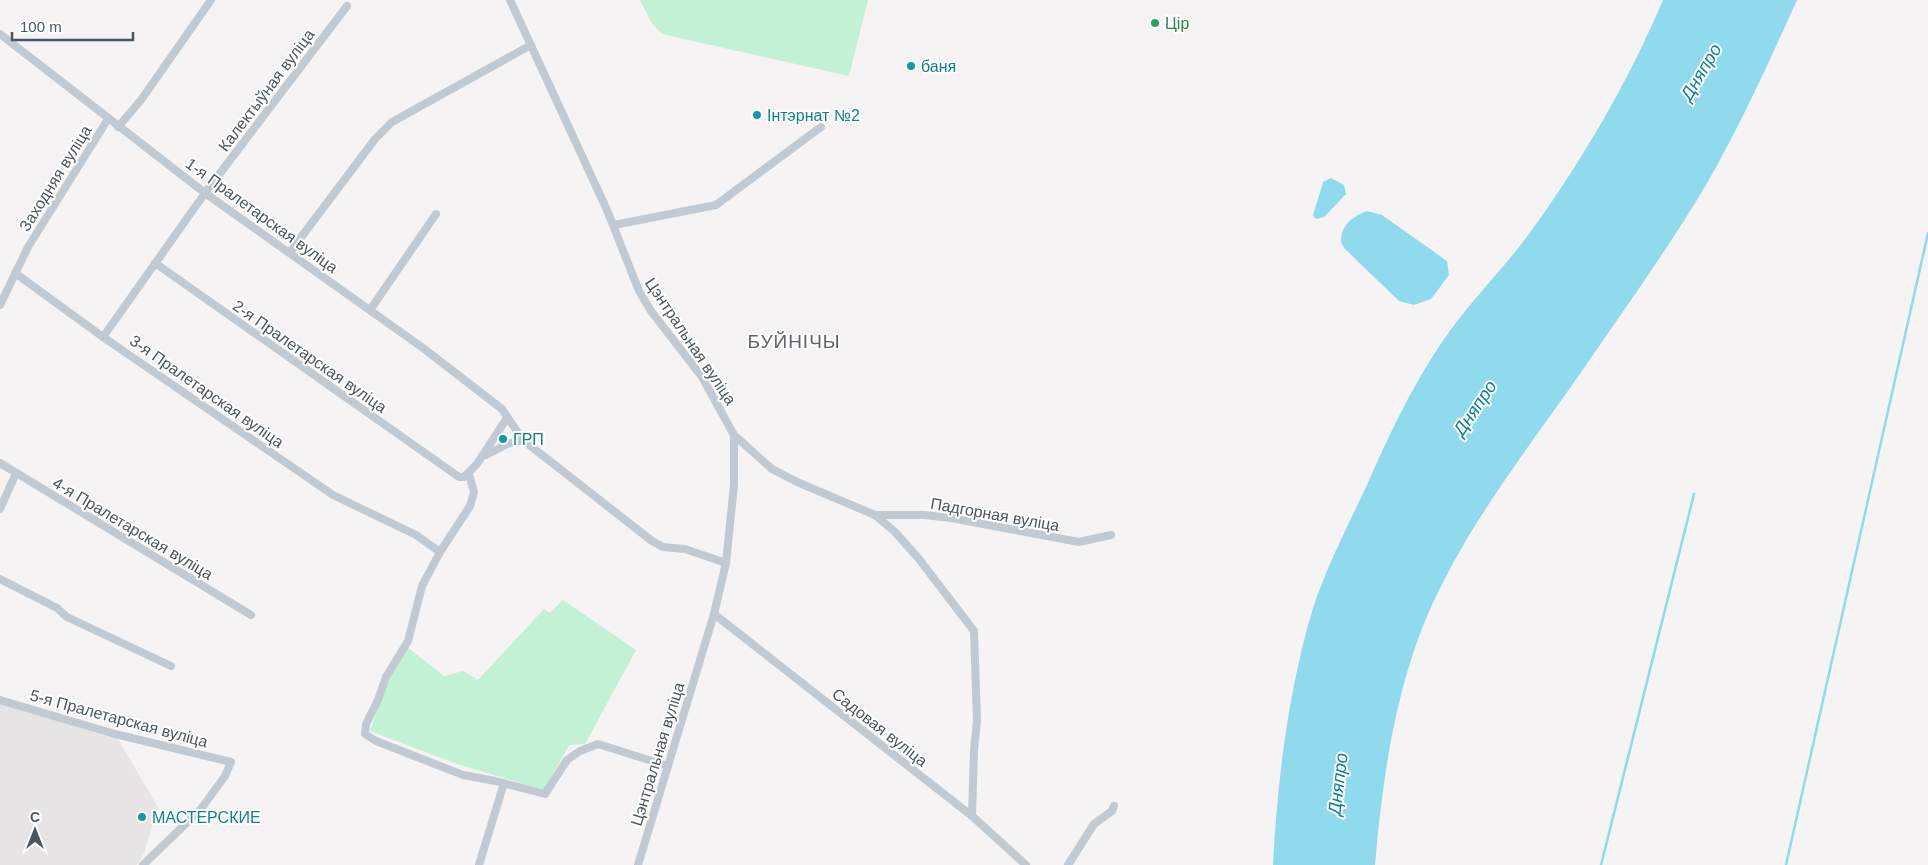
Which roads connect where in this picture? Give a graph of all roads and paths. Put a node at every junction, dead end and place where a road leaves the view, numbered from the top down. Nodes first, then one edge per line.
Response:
1 (210, 0) edge
2 (510, 0) edge
3 (347, 6) dead end
4 (0, 34) edge
5 (531, 45) junction
6 (108, 119) junction
7 (118, 127) junction
8 (821, 127) dead end
9 (205, 193) junction
10 (436, 214) dead end
11 (614, 226) junction
12 (290, 252) junction
13 (155, 263) junction
14 (16, 273) junction
15 (0, 305) edge
16 (370, 310) junction
17 (103, 337) junction
18 (507, 418) junction
19 (734, 435) junction
20 (523, 440) junction
21 (482, 457) junction
22 (0, 464) edge
23 (16, 473) junction
24 (469, 474) junction
25 (0, 509) edge
26 (874, 515) junction
27 (1111, 535) dead end
28 (440, 552) junction
29 (726, 563) junction
30 (0, 580) edge
31 (714, 614) junction
32 (251, 615) dead end
33 (171, 666) dead end
34 (0, 700) edge
35 (668, 766) junction
36 (504, 783) junction
37 (1114, 806) dead end
38 (972, 816) junction
39 (143, 865) edge
40 (479, 865) edge
41 (638, 865) edge
42 (1026, 865) edge
43 (1068, 865) edge

1 - 7 street, Заходняя вуліца
2 - 5 street, Цэнтральная вуліца
3 - 9 street, Калектыўная вуліца
4 - 6 street, 1-я Пралетарская вуліца
5 - 11 street, Цэнтральная вуліца
5 - 12 street
6 - 7 street, 1-я Пралетарская вуліца
6 - 14 street, Заходняя вуліца
7 - 9 street, 1-я Пралетарская вуліца
8 - 11 street
9 - 12 street, 1-я Пралетарская вуліца
9 - 13 street, Калектыўная вуліца
10 - 16 street
11 - 19 street, Цэнтральная вуліца
12 - 16 street, 1-я Пралетарская вуліца
13 - 17 street, Калектыўная вуліца
13 - 24 street, 2-я Пралетарская вуліца
14 - 15 street, Заходняя вуліца
14 - 17 street, 3-я Пралетарская вуліца
16 - 18 street, 1-я Пралетарская вуліца
17 - 28 street, 3-я Пралетарская вуліца
18 - 20 street
18 - 21 street
19 - 26 street, Падгорная вуліца
19 - 29 street, Цэнтральная вуліца
20 - 21 street
20 - 29 street
21 - 24 street
22 - 23 street, 4-я Пралетарская вуліца
23 - 25 street
23 - 32 street, 4-я Пралетарская вуліца
24 - 28 street
26 - 27 street, Падгорная вуліца
26 - 38 street, Падгорная вуліца
28 - 36 street
29 - 31 street, Цэнтральная вуліца
30 - 33 street
31 - 35 street, Цэнтральная вуліца
31 - 38 street, Садовая вуліца
34 - 39 street, 5-я Пралетарская вуліца
35 - 36 street
35 - 41 street, Цэнтральная вуліца
36 - 40 street
37 - 43 street
38 - 42 street, Садовая вуліца

